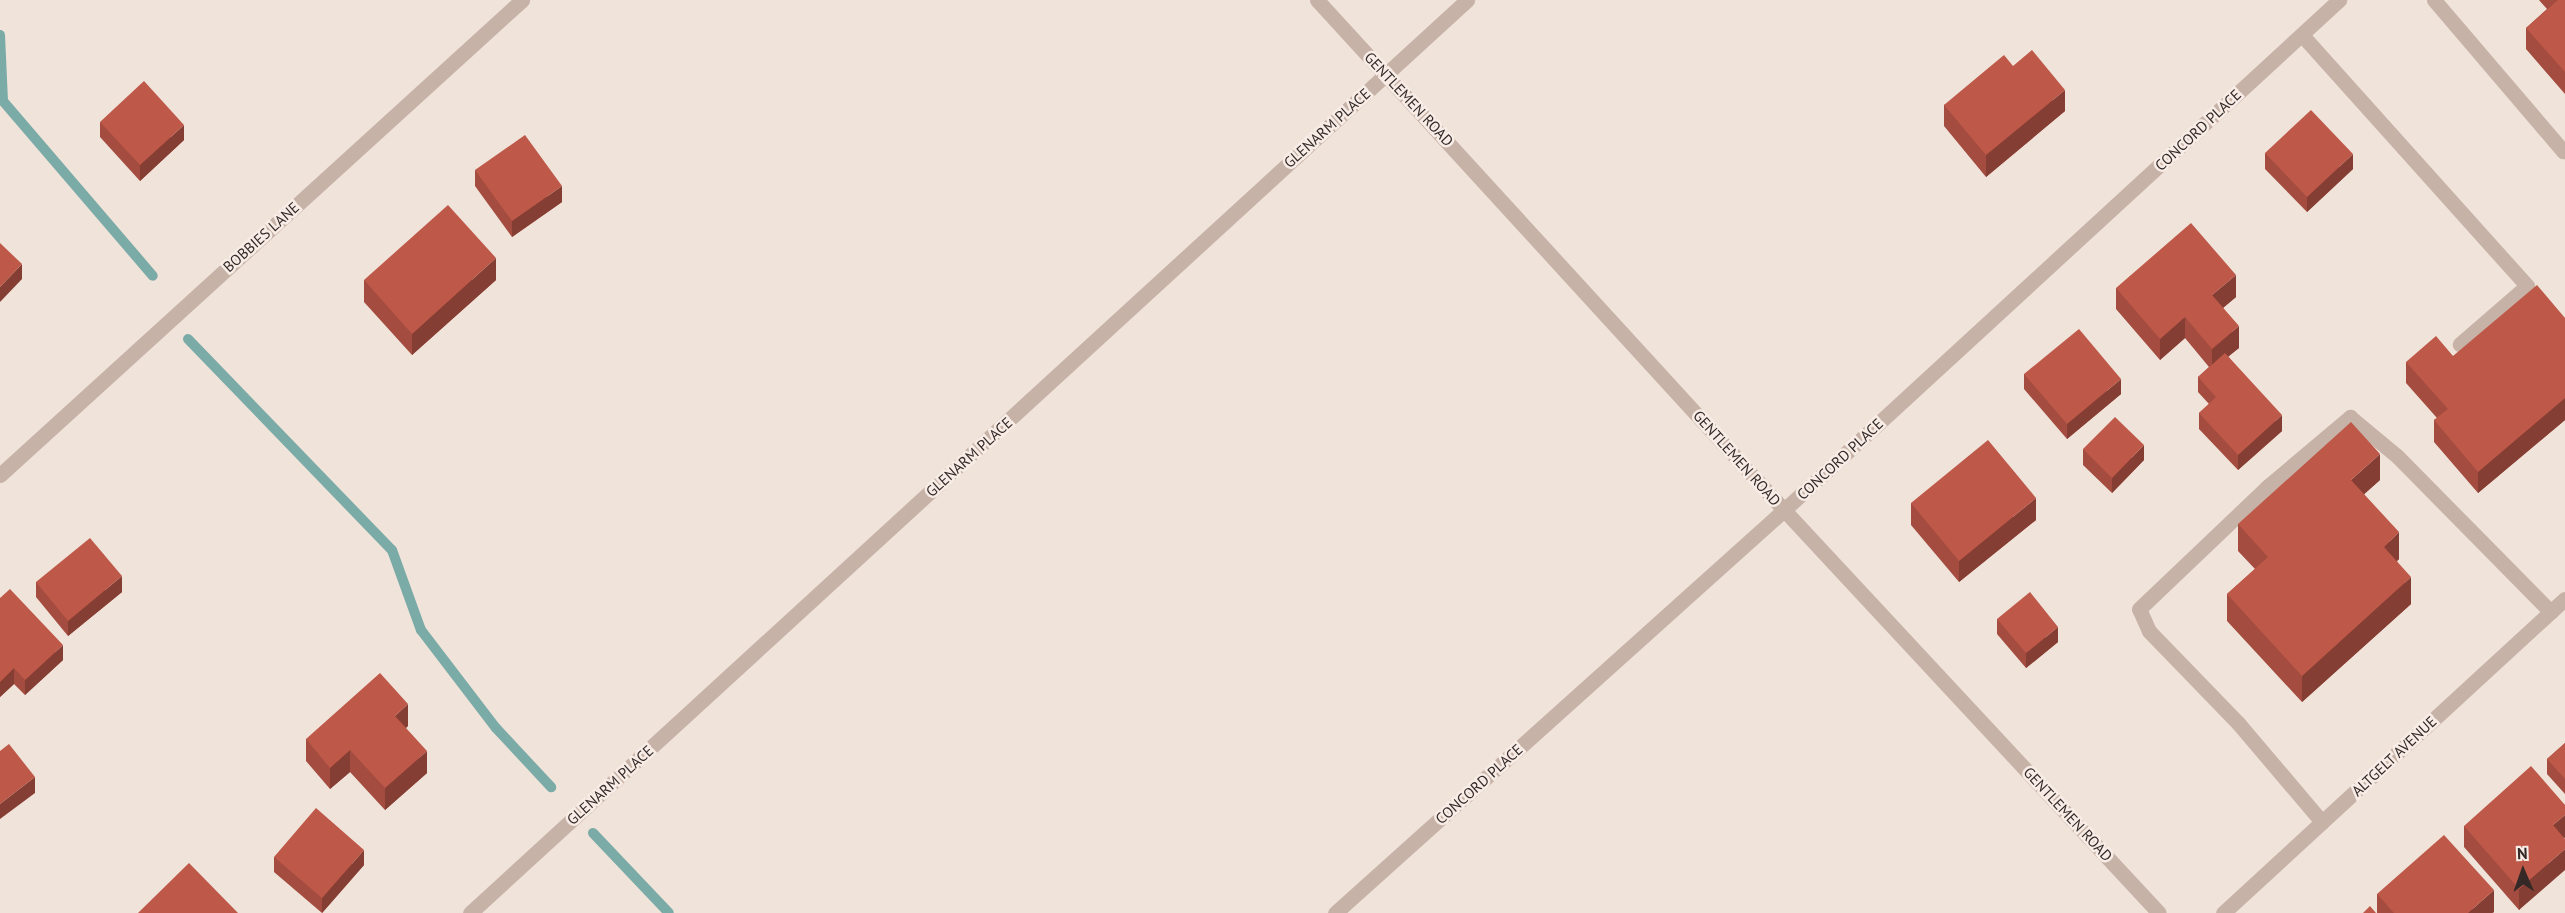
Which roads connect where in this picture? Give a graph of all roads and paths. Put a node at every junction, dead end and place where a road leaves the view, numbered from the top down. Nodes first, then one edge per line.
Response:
1 (522, 0) edge
2 (1317, 0) edge
3 (1467, 0) edge
4 (2340, 0) edge
5 (2434, 0) edge
6 (2302, 35) junction
7 (1386, 74) junction
8 (2565, 149) edge
9 (2460, 344) dead end
10 (0, 474) edge
11 (1784, 510) junction
12 (2565, 599) edge
13 (2551, 612) junction
14 (2322, 822) junction
15 (470, 913) edge
16 (1335, 913) edge
17 (2159, 913) edge
18 (2223, 913) edge

1 - 10 street, BOBBIES LANE
2 - 7 street, GENTLEMEN ROAD
3 - 7 street, GLENARM PLACE
4 - 6 street, CONCORD PLACE
5 - 8 street
6 - 9 street
6 - 11 street, CONCORD PLACE
7 - 11 street, GENTLEMEN ROAD
7 - 15 street, GLENARM PLACE
11 - 16 street, CONCORD PLACE
11 - 17 street, GENTLEMEN ROAD
12 - 13 street, ALTGELT AVENUE
13 - 14 street, ALTGELT AVENUE
13 - 14 street
14 - 18 street, ALTGELT AVENUE

